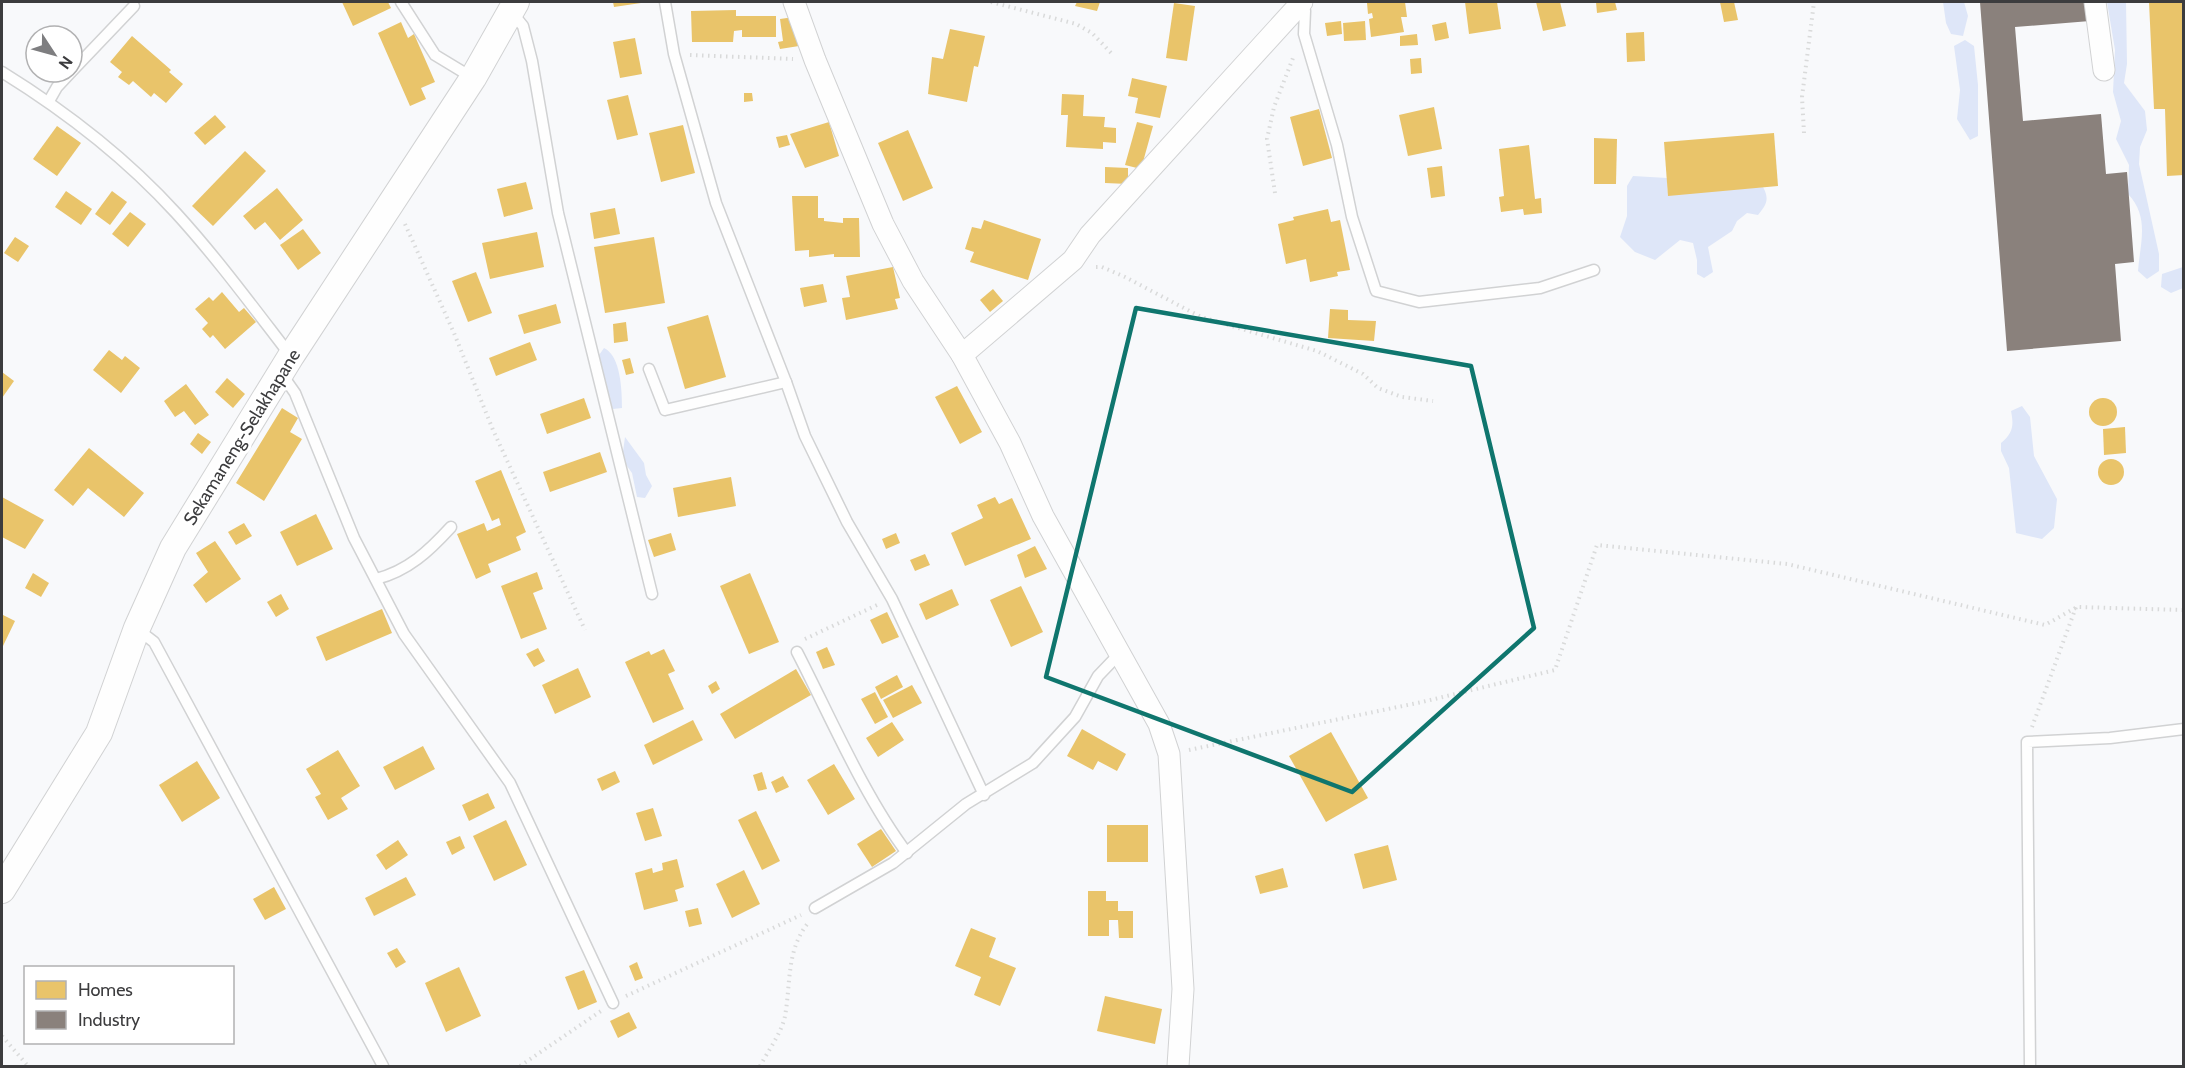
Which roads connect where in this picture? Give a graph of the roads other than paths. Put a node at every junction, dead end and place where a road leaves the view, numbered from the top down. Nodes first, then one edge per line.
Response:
1 (401, 2) edge
2 (665, 2) edge
3 (794, 2) edge
4 (1302, 2) edge
5 (2096, 2) edge
6 (134, 6) dead end
7 (513, 6) edge
8 (84, 58) edge
9 (2104, 70) dead end
10 (2, 72) edge
11 (473, 78) junction
12 (60, 84) edge
13 (49, 101) junction
14 (1594, 270) dead end
15 (962, 356) junction
16 (286, 364) junction
17 (649, 369) dead end
18 (786, 382) junction
19 (451, 527) dead end
20 (376, 579) junction
21 (652, 594) dead end
22 (137, 628) junction
23 (1121, 651) junction
24 (796, 652) road end
25 (2184, 729) edge
26 (984, 795) junction
27 (907, 853) junction
28 (2, 890) edge
29 (816, 908) road end
30 (613, 1003) road end
31 (383, 1066) edge
32 (1178, 1066) edge
33 (2030, 1066) edge

1 - 11 lane
2 - 18 lane
3 - 15 street
4 - 14 lane
4 - 15 street
5 - 9 street
6 - 8 lane
7 - 11 street, Sekamaneng-Selakhapane
7 - 21 lane
10 - 13 lane
11 - 16 street, Sekamaneng-Selakhapane
12 - 13 lane
13 - 16 lane
15 - 23 street
16 - 20 lane
16 - 22 street, Sekamaneng-Selakhapane
17 - 18 lane
18 - 26 lane
19 - 20 lane
20 - 30 lane
22 - 28 street, Sekamaneng-Selakhapane
22 - 31 lane
23 - 26 lane
23 - 32 street
24 - 27 lane
25 - 33 lane
26 - 27 lane
27 - 29 lane

